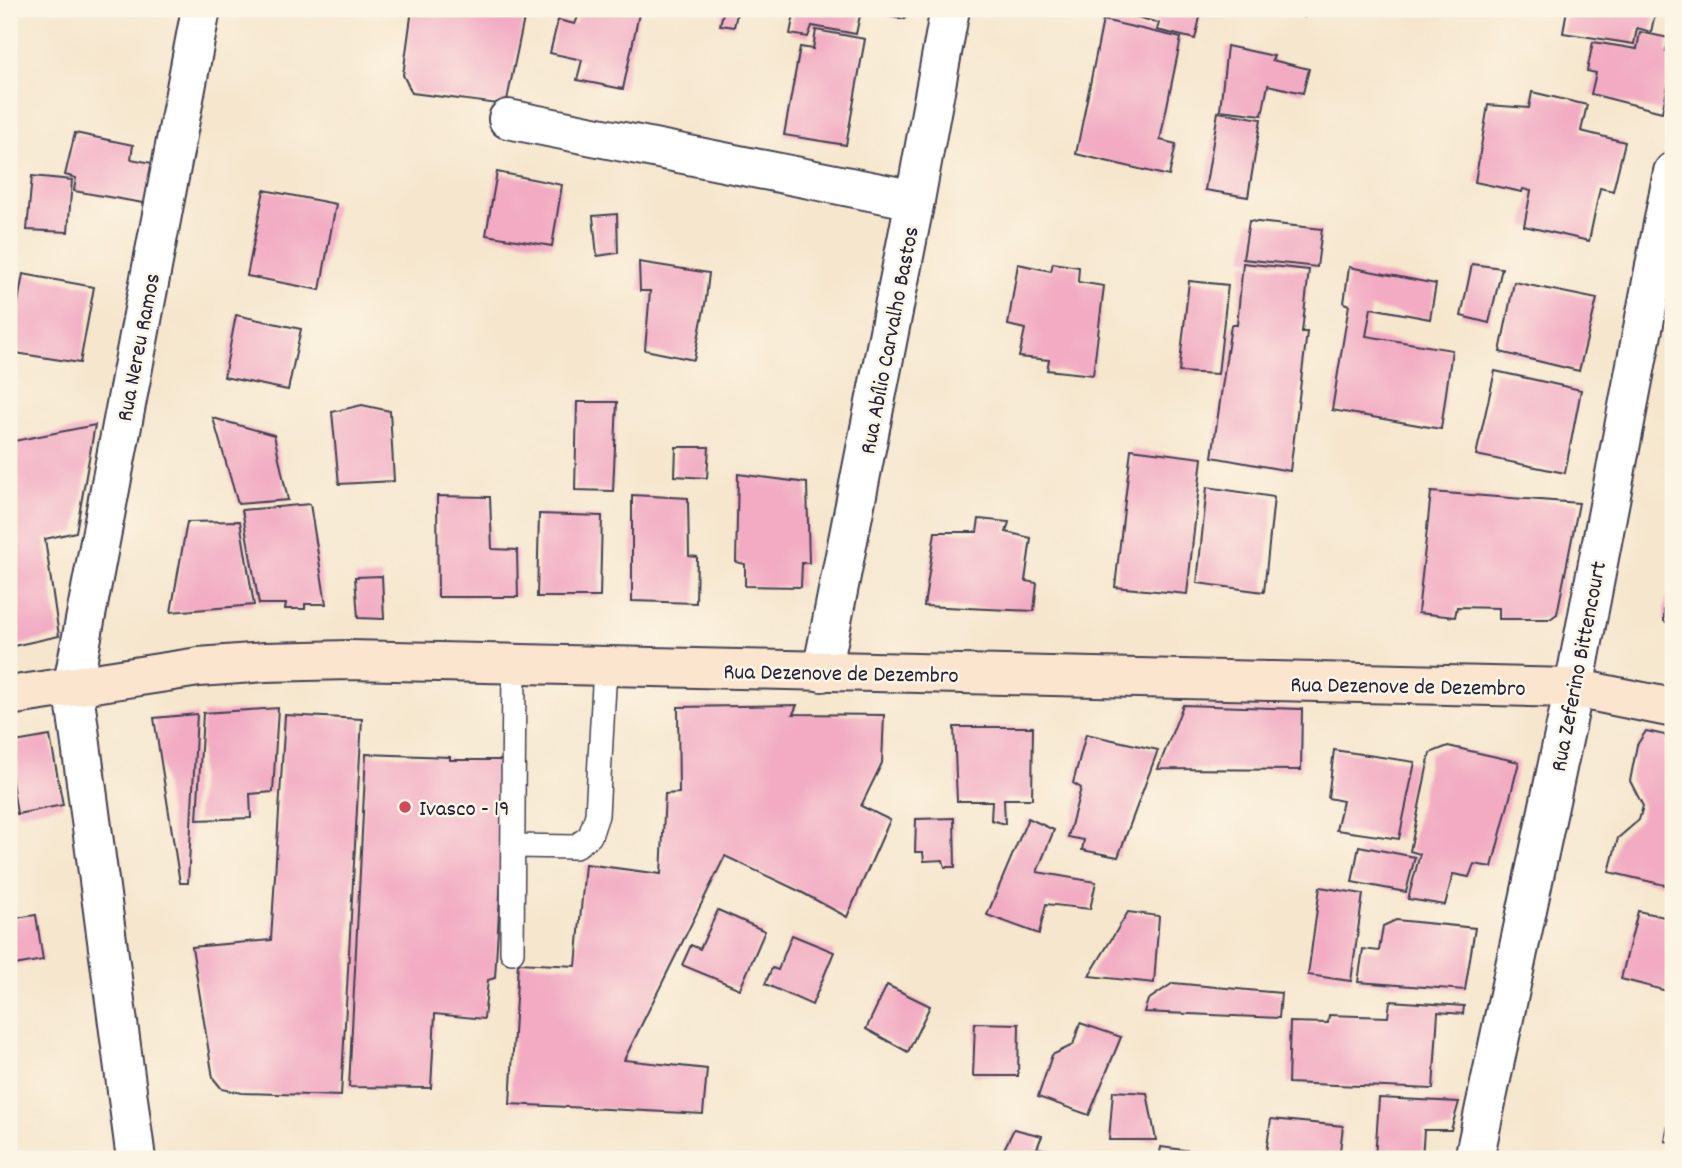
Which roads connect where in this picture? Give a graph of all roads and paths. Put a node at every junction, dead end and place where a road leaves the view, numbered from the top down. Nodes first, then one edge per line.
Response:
1 (201, 9) edge
2 (950, 9) edge
3 (508, 119) dead end
4 (1673, 172) edge
5 (915, 200) junction
6 (514, 665) junction
7 (605, 667) junction
8 (822, 671) junction
9 (73, 684) junction
10 (1574, 688) junction
11 (9, 696) edge
12 (1673, 708) edge
13 (513, 846) junction
14 (512, 951) dead end
15 (136, 1159) edge
16 (1474, 1159) edge

1 - 9 street, Rua Nereu Ramos
2 - 5 street, Rua Abílio Carvalho Bastos
3 - 5 street
4 - 10 street, Rua Zeferino Bittencourt
5 - 8 street, Rua Abílio Carvalho Bastos
6 - 7 main road, Rua Dezenove de Dezembro
6 - 9 main road, Rua Dezenove de Dezembro
6 - 13 lane
7 - 8 main road, Rua Dezenove de Dezembro
7 - 13 lane
8 - 10 main road, Rua Dezenove de Dezembro
9 - 11 main road, Rua Dezenove de Dezembro
9 - 15 street, Rua Nereu Ramos
10 - 12 main road, Rua Dezenove de Dezembro
10 - 16 street, Rua Zeferino Bittencourt
13 - 14 lane

